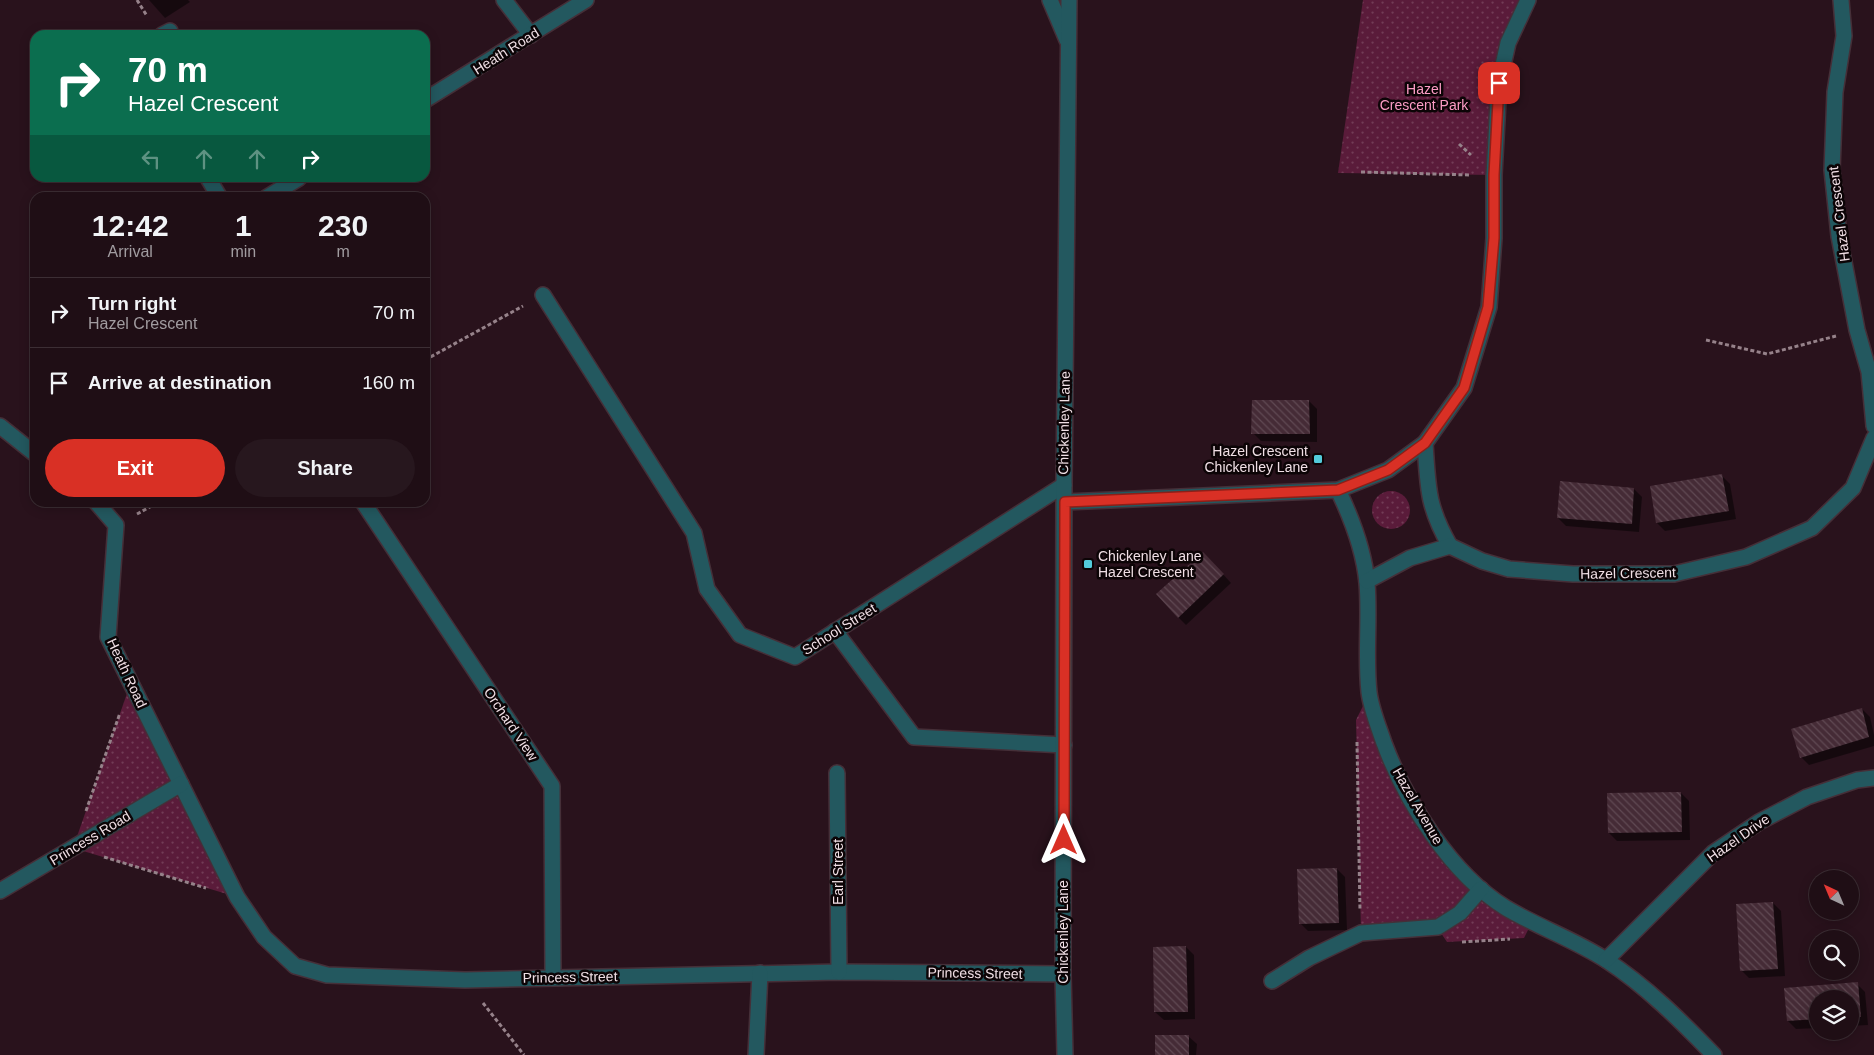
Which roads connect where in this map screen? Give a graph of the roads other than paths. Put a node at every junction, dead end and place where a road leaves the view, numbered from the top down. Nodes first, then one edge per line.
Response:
1 (504, 0) edge
2 (586, 0) edge
3 (1050, 0) edge
4 (1068, 0) edge
5 (1528, 0) edge
6 (1841, 0) edge
7 (531, 35) junction
8 (1070, 48) junction
9 (430, 97) edge
10 (292, 182) edge
11 (276, 192) edge
12 (544, 296) road end
13 (0, 426) edge
14 (1874, 426) edge
15 (1874, 438) edge
16 (1425, 443) junction
17 (30, 450) edge
18 (1064, 486) junction
19 (1338, 490) junction
20 (1065, 502) junction
21 (100, 507) edge
22 (366, 507) edge
23 (1450, 546) junction
24 (1367, 581) junction
25 (835, 631) junction
26 (1064, 745) junction
27 (837, 773) dead end
28 (1874, 778) edge
29 (181, 784) junction
30 (1481, 889) junction
31 (0, 891) edge
32 (1606, 960) junction
33 (839, 972) junction
34 (760, 973) junction
35 (1063, 974) junction
36 (553, 978) junction
37 (1272, 981) dead end
38 (756, 1055) edge
39 (1065, 1055) edge
40 (1714, 1055) edge

1 - 7 street
2 - 7 street, Heath Road
3 - 8 street
4 - 8 street, Chickenley Lane
5 - 16 street
6 - 14 street, Hazel Crescent
7 - 9 street, Heath Road
8 - 18 street, Chickenley Lane
10 - 11 street
12 - 25 street, School Street
13 - 17 street
15 - 23 street, Hazel Crescent
16 - 19 street
16 - 23 street
18 - 20 street, Chickenley Lane
18 - 25 street, School Street
19 - 20 street
19 - 24 street, Hazel Avenue
20 - 26 street, Chickenley Lane
21 - 29 street, Heath Road
22 - 36 street, Orchard View
23 - 24 street
24 - 30 street, Hazel Avenue
25 - 26 street
26 - 35 street, Chickenley Lane
27 - 33 street, Earl Street
28 - 32 street, Hazel Drive
29 - 31 street, Princess Road
29 - 36 street, Princess Street
30 - 32 street, Hazel Avenue
30 - 37 street
32 - 40 street, Hazel Avenue
33 - 34 street, Princess Street
33 - 35 street, Princess Street
34 - 36 street, Princess Street
34 - 38 street
35 - 39 street, Chickenley Lane

